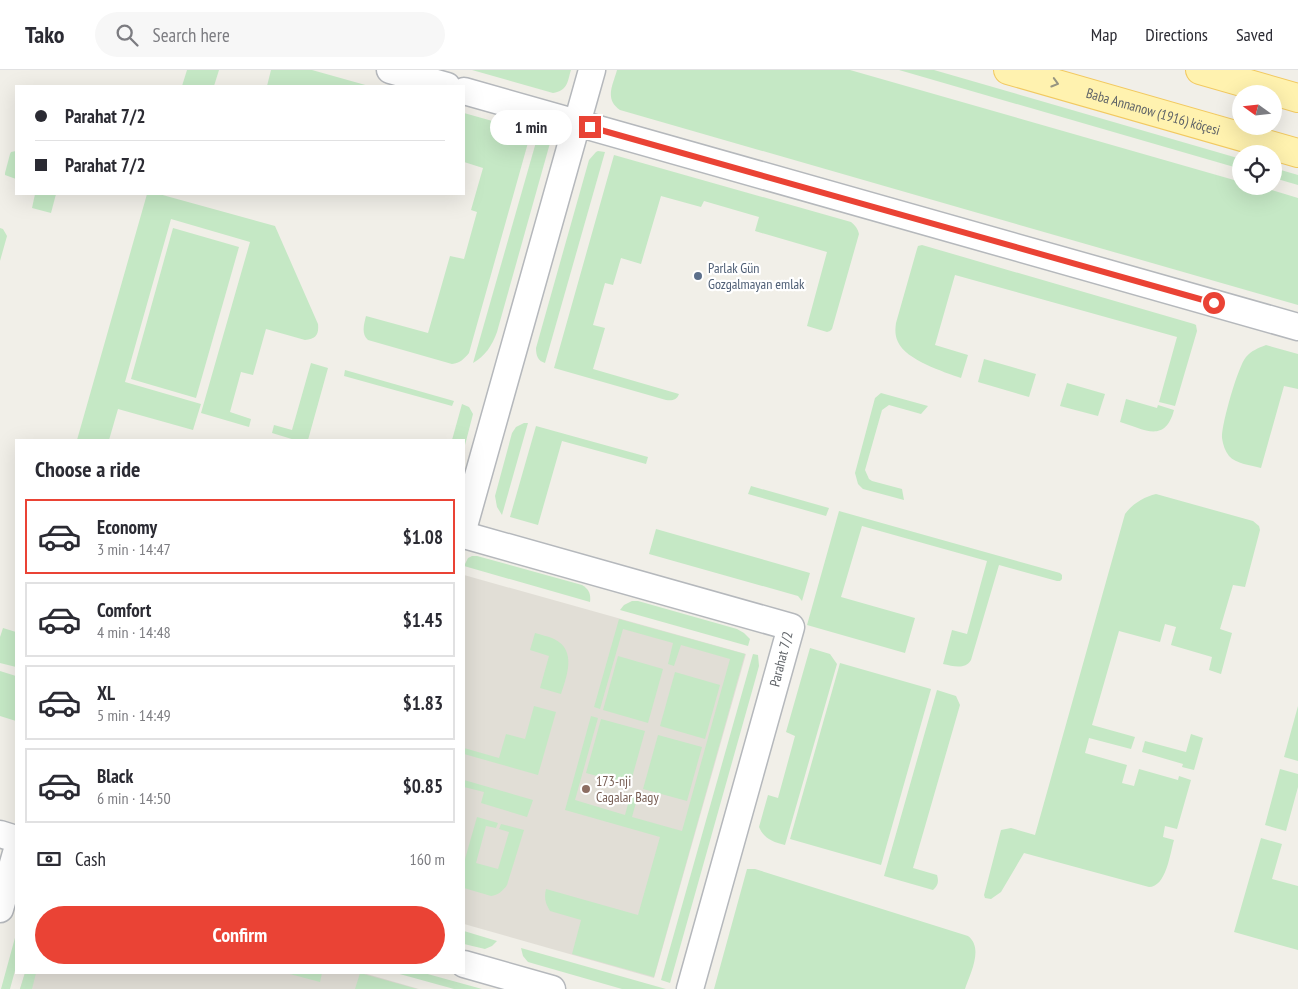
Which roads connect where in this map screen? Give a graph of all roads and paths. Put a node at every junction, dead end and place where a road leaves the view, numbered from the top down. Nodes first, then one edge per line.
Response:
1 (390, 70) edge
2 (592, 70) edge
3 (1008, 70) edge
4 (1200, 70) edge
5 (443, 85) edge
6 (465, 91) edge
7 (1298, 98) edge
8 (578, 123) junction
9 (1298, 153) edge
10 (1298, 327) edge
11 (465, 522) edge
12 (465, 534) edge
13 (0, 834) edge
14 (15, 839) edge
15 (15, 856) edge
16 (0, 909) edge
17 (465, 964) edge
18 (552, 989) edge
19 (690, 989) edge

1 - 5 street
2 - 8 street
3 -> 9 main road, Baba Annanow (1916) köçesi
4 - 7 main road
6 - 8 street
8 - 10 street
8 - 11 street
12 - 19 street, Parahat 7/2
13 - 14 street
15 - 16 street
17 - 18 street

